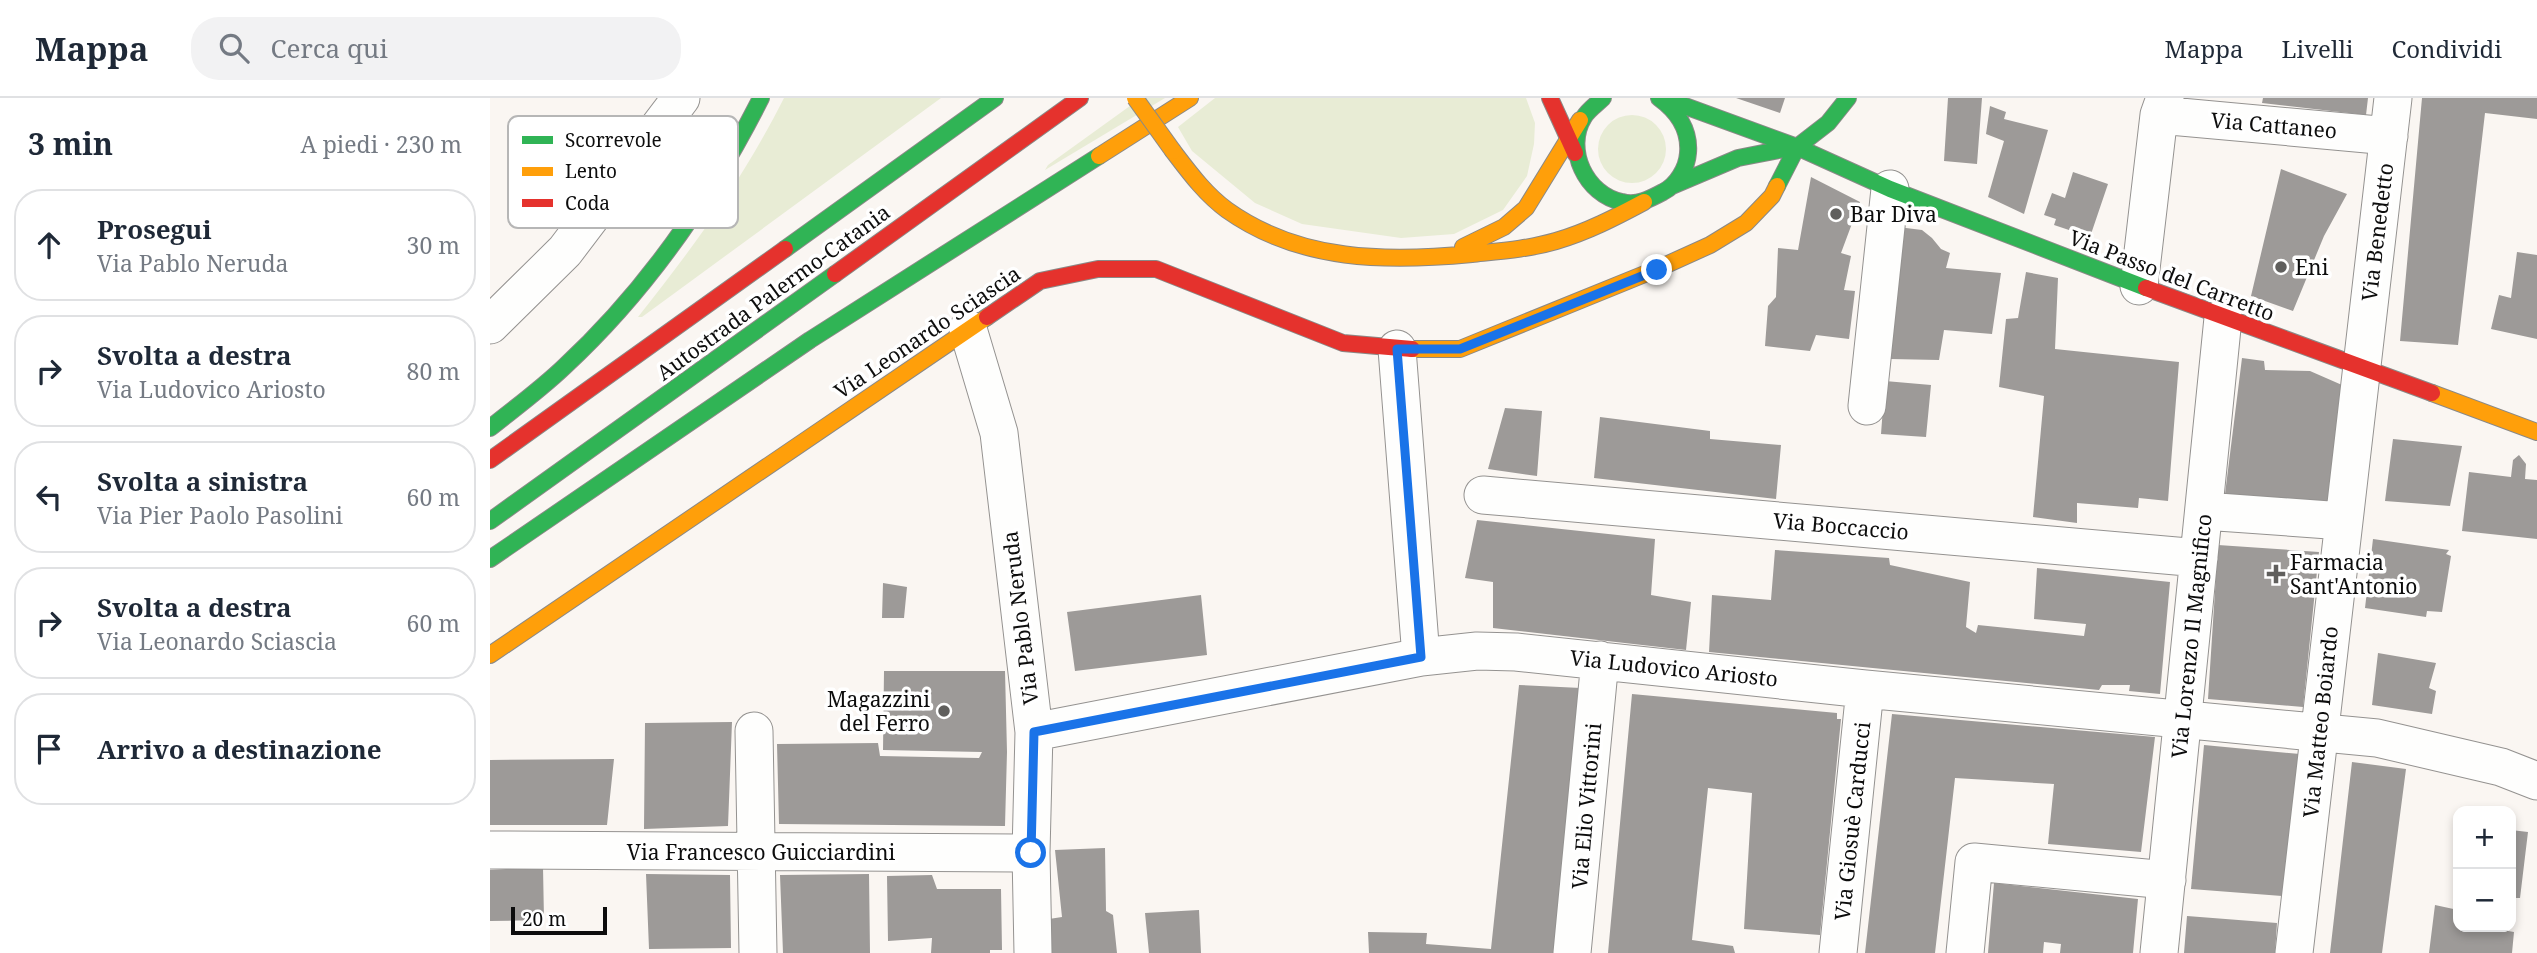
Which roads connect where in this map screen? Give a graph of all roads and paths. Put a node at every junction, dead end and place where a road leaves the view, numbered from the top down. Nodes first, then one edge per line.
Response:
1 (681, 98) edge
2 (761, 98) edge
3 (995, 98) edge
4 (1080, 98) edge
5 (1135, 98) edge
6 (1190, 98) edge
7 (1550, 98) edge
8 (1603, 98) edge
9 (1661, 98) edge
10 (1848, 98) edge
11 (2393, 98) edge
12 (2162, 106) edge
13 (1585, 115) junction
14 (667, 116) edge
15 (1568, 135) junction
16 (2389, 136) junction
17 (738, 145) edge
18 (1797, 147) junction
19 (1576, 153) junction
20 (1672, 186) junction
21 (1890, 189) junction
22 (1644, 202) junction
23 (582, 228) edge
24 (684, 228) edge
25 (1428, 259) junction
26 (2139, 286) junction
27 (2223, 318) junction
28 (490, 325) edge
29 (968, 329) junction
30 (1397, 349) junction
31 (2361, 366) junction
32 (1867, 406) dead end
33 (490, 428) edge
34 (2537, 432) edge
35 (490, 460) edge
36 (1483, 495) dead end
37 (2204, 511) junction
38 (490, 521) edge
39 (2343, 521) junction
40 (2199, 558) junction
41 (490, 559) edge
42 (490, 655) edge
43 (1421, 657) junction
44 (1600, 660) junction
45 (1866, 690) junction
46 (2184, 718) junction
47 (754, 731) dead end
48 (1034, 732) junction
49 (2319, 734) junction
50 (2537, 781) edge
51 (490, 850) edge
52 (755, 853) junction
53 (1031, 853) junction
54 (2166, 880) junction
55 (758, 953) edge
56 (1033, 953) edge
57 (1572, 953) edge
58 (1838, 953) edge
59 (1965, 953) edge
60 (2159, 953) edge
61 (2294, 953) edge

1 - 14 street
2 - 17 main road
3 - 35 main road, Autostrada Palermo-Catania
4 - 38 main road, Autostrada Palermo-Catania
5 - 25 main road, bridge
6 - 41 main road
7 - 15 main road
8 - 13 main road
9 - 18 main road, Via Passo del Carretto
9 - 20 main road
10 - 18 main road
11 - 16 street, Via Benedetto
12 - 16 street, Via Cattaneo
12 - 26 street
13 - 15 main road
13 - 19 main road
15 - 19 main road
15 - 25 main road
16 - 31 street, Via Benedetto
18 - 20 main road
18 - 21 main road, Via Passo del Carretto
18 - 30 main road, Via Leonardo Sciascia
19 - 22 main road
20 - 22 main road
21 - 26 main road, Via Passo del Carretto
21 - 32 street
22 - 25 main road
23 - 28 street
24 - 33 main road
26 - 27 main road, Via Passo del Carretto
27 - 31 main road, Via Passo del Carretto
27 - 37 street, Via Lorenzo Il Magnifico
29 - 30 main road, Via Leonardo Sciascia
29 - 42 main road, Via Leonardo Sciascia
29 - 48 street, Via Pablo Neruda
30 - 43 street
31 - 34 main road, Via Passo del Carretto
31 - 39 street, Via Matteo Boiardo
36 - 40 street, Via Boccaccio
37 - 39 street
37 - 40 street, Via Lorenzo Il Magnifico
39 - 49 street, Via Matteo Boiardo
40 - 46 street, Via Lorenzo Il Magnifico
43 - 44 street, Via Ludovico Ariosto
43 - 48 street, Via Ludovico Ariosto
44 - 45 street, Via Ludovico Ariosto
44 - 57 street, Via Elio Vittorini
45 - 46 street, Via Ludovico Ariosto
45 - 58 street, Via Giosuè Carducci
46 - 49 street, Via Ludovico Ariosto
46 - 54 street, Via Lorenzo Il Magnifico
47 - 52 street
48 - 53 street, Via Pablo Neruda
49 - 50 street, Via Ludovico Ariosto
49 - 61 street, Via Matteo Boiardo
51 - 52 street, Via Francesco Guicciardini
52 - 53 street, Via Francesco Guicciardini
52 - 55 street
53 - 56 street, Via Pablo Neruda
54 - 59 street
54 - 60 street, Via Lorenzo Il Magnifico

